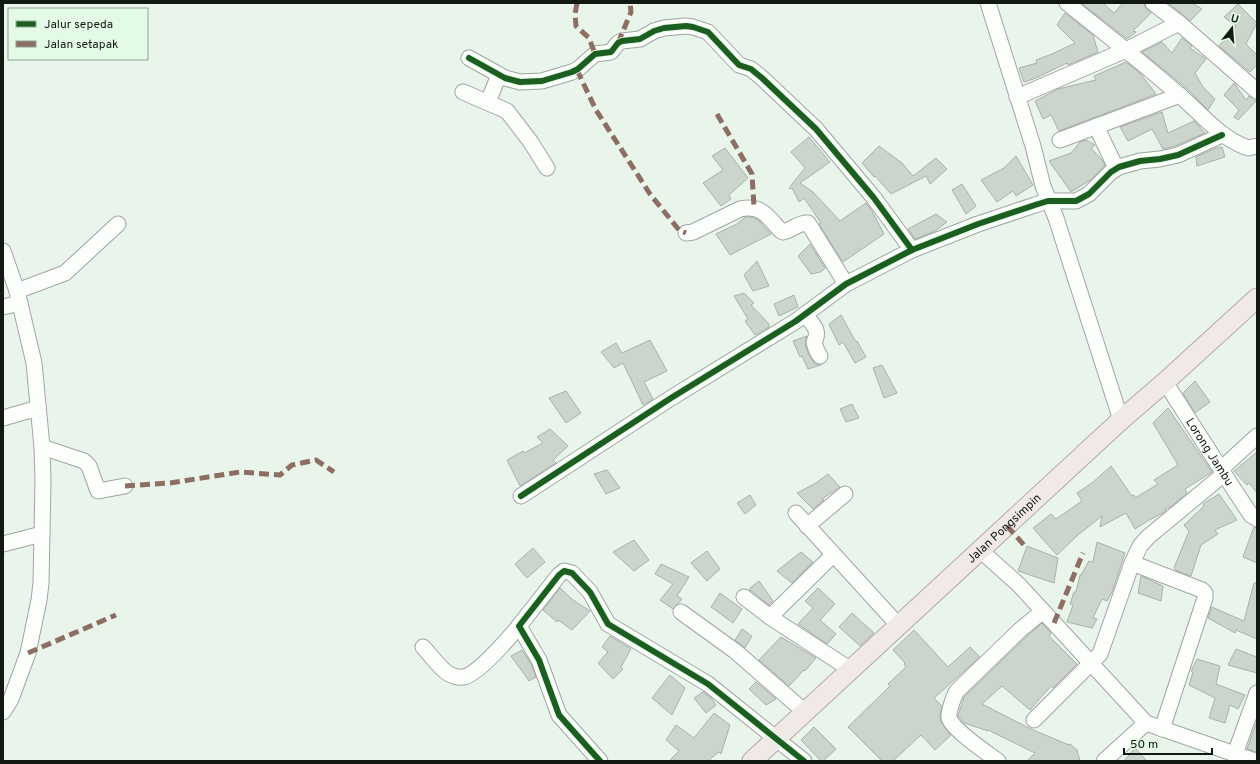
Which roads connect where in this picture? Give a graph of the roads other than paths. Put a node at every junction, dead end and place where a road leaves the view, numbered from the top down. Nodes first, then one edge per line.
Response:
1 (988, 3) edge
2 (1067, 3) edge
3 (1153, 3) edge
4 (1179, 23) junction
5 (1126, 50) junction
6 (469, 58) dead end
7 (499, 75) junction
8 (1257, 91) edge
9 (463, 92) dead end
10 (1180, 95) junction
11 (1017, 97) junction
12 (488, 102) junction
13 (1096, 126) junction
14 (1222, 135) junction
15 (1060, 140) dead end
16 (1257, 146) edge
17 (547, 168) dead end
18 (1116, 168) junction
19 (1048, 201) junction
20 (118, 224) dead end
21 (686, 233) dead end
22 (912, 250) junction
23 (3, 251) edge
24 (846, 284) junction
25 (19, 297) junction
26 (1257, 298) edge
27 (3, 307) edge
28 (805, 314) junction
29 (820, 356) dead end
30 (1165, 382) junction
31 (38, 408) junction
32 (3, 418) edge
33 (1121, 420) junction
34 (1257, 436) edge
35 (42, 447) junction
36 (1223, 472) junction
37 (126, 486) dead end
38 (844, 494) dead end
39 (522, 496) dead end
40 (796, 513) dead end
41 (1257, 519) edge
42 (807, 526) junction
43 (42, 534) junction
44 (3, 544) edge
45 (980, 550) junction
46 (833, 555) junction
47 (1132, 563) junction
48 (744, 597) dead end
49 (1043, 611) junction
50 (681, 612) dead end
51 (770, 617) junction
52 (520, 626) junction
53 (898, 626) junction
54 (423, 647) dead end
55 (1091, 664) junction
56 (851, 670) junction
57 (1257, 693) edge
58 (3, 712) edge
59 (805, 712) junction
60 (1034, 720) dead end
61 (1146, 722) junction
62 (1162, 729) junction
63 (775, 739) junction
64 (1235, 754) junction
65 (600, 761) edge
66 (752, 761) edge
67 (804, 761) edge
68 (998, 761) edge
69 (1104, 761) edge
70 (1255, 761) edge

1 - 11 street
2 - 5 street
3 - 4 street
4 - 5 street
4 - 8 street
5 - 10 street
5 - 11 street
6 - 7 street
7 - 12 street
7 - 22 street
9 - 12 street
10 - 13 street
10 - 14 street
11 - 19 street
12 - 17 street
13 - 15 street
13 - 18 street
14 - 16 street
14 - 18 street
18 - 19 street
19 - 22 street
19 - 33 street
20 - 25 street
21 - 24 street
22 - 24 street
23 - 25 street
24 - 28 street
25 - 27 street
25 - 31 street
26 - 30 main road, Jalan Pongsimpin
28 - 29 street
28 - 39 street
30 - 33 main road, Jalan Pongsimpin
30 - 36 street, Lorong Jambu
31 - 32 street
31 - 35 street
33 - 45 main road, Jalan Pongsimpin
34 - 36 street
35 - 37 street
35 - 43 street
36 - 41 street, Lorong Jambu
36 - 47 street
38 - 42 street
40 - 42 street
42 - 46 street
43 - 44 street
43 - 58 street
45 - 49 street
45 - 53 main road, Jalan Pongsimpin
46 - 51 street
46 - 53 street
47 - 55 street
47 - 62 street
48 - 51 street
49 - 55 street
49 - 68 street
50 - 59 street
51 - 56 street
52 - 54 street
52 - 63 street
52 - 65 street
53 - 56 main road, Jalan Pongsimpin
55 - 60 street
55 - 61 street
56 - 59 main road, Jalan Pongsimpin
57 - 64 street
59 - 63 main road, Jalan Pongsimpin
61 - 62 street
61 - 69 street
62 - 64 street
63 - 66 main road, Jalan Pongsimpin
63 - 67 street
64 - 70 street

